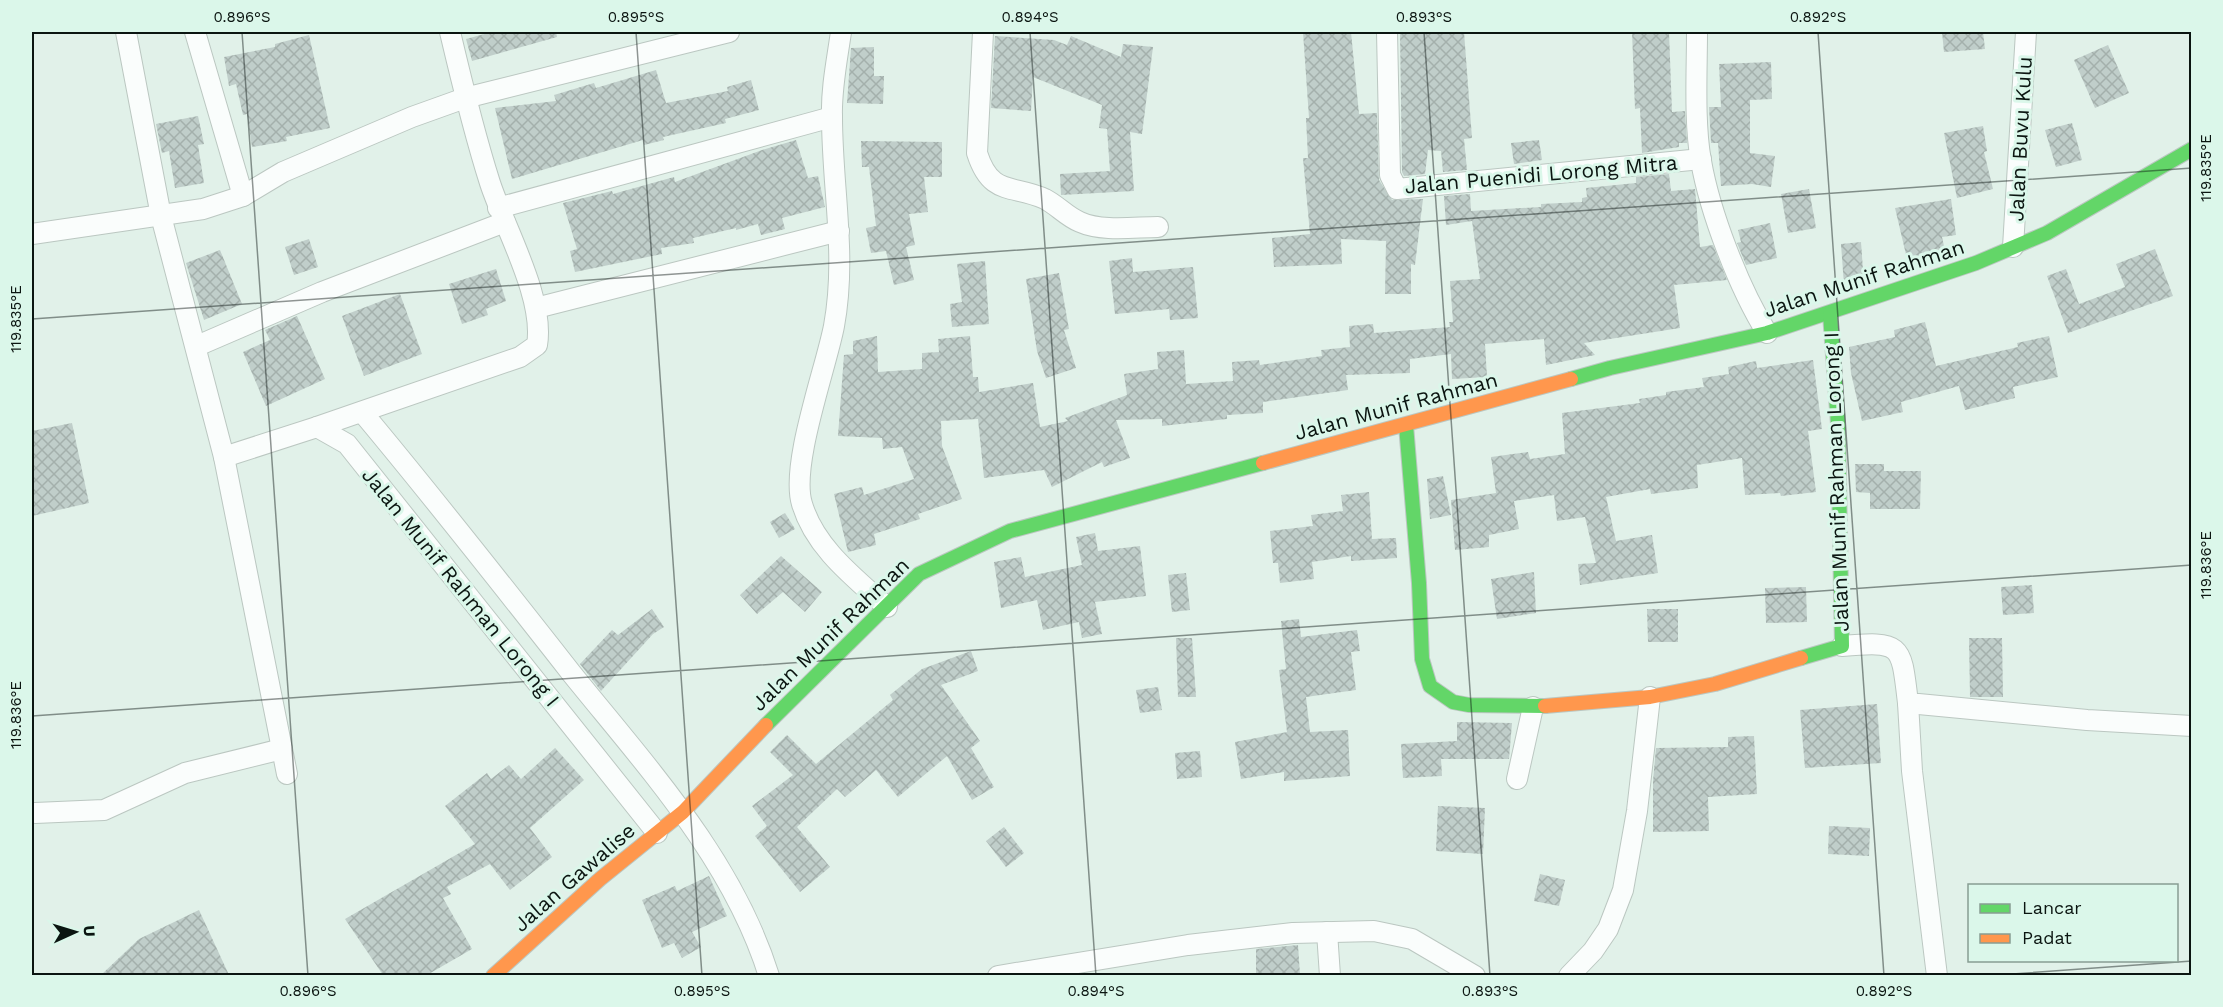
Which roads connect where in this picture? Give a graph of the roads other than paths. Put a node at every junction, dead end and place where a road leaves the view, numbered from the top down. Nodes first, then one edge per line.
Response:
1 (130, 32) edge
2 (195, 32) edge
3 (450, 32) edge
4 (729, 32) edge
5 (841, 32) edge
6 (983, 32) edge
7 (1387, 32) edge
8 (1697, 32) edge
9 (2026, 32) edge
10 (666, 39) edge
11 (465, 98) junction
12 (831, 117) junction
13 (2192, 149) edge
14 (1701, 159) junction
15 (243, 196) junction
16 (502, 215) junction
17 (161, 216) junction
18 (1158, 227) dead end
19 (839, 231) junction
20 (32, 234) edge
21 (2013, 247) junction
22 (536, 308) junction
23 (1830, 314) junction
24 (1767, 333) junction
25 (197, 346) junction
26 (362, 412) junction
27 (1406, 425) junction
28 (317, 427) junction
29 (224, 458) junction
30 (887, 607) junction
31 (1842, 646) junction
32 (1650, 697) junction
33 (1908, 703) junction
34 (1533, 707) junction
35 (2192, 726) edge
36 (282, 749) junction
37 (287, 774) dead end
38 (1517, 779) dead end
39 (683, 812) junction
40 (34, 813) dead end
41 (657, 833) junction
42 (1327, 932) junction
43 (493, 975) edge
44 (769, 975) edge
45 (998, 975) edge
46 (1330, 975) edge
47 (1475, 975) edge
48 (1569, 975) edge
49 (1937, 975) edge

1 - 17 street
2 - 15 street
3 - 11 street
4 - 10 street
5 - 12 street
6 - 18 street
7 - 14 street, Jalan Puenidi Lorong Mitra
8 - 14 street
9 - 21 street, Jalan Buvu Kulu
10 - 11 street
11 - 15 street
11 - 16 street
12 - 16 street
12 - 19 street
13 - 21 street, Jalan Munif Rahman
14 - 24 street
15 - 17 street
16 - 22 street
16 - 25 street
17 - 20 street
17 - 25 street
19 - 22 street
19 - 30 street
21 - 23 street, Jalan Munif Rahman
22 - 26 street
23 - 24 street, Jalan Munif Rahman
23 - 31 street, Jalan Munif Rahman Lorong I
24 - 27 street, Jalan Munif Rahman
25 - 29 street
26 - 28 street
26 - 39 street
27 - 30 street, Jalan Munif Rahman
27 - 34 street, Jalan Munif Rahman Lorong I
28 - 29 street
28 - 41 street, Jalan Munif Rahman Lorong I
29 - 36 street
30 - 39 street, Jalan Munif Rahman
31 - 32 street, Jalan Munif Rahman Lorong I
31 - 33 street
32 - 34 street, Jalan Munif Rahman Lorong I
32 - 48 street
33 - 35 street
33 - 49 street
34 - 38 street
36 - 37 street
36 - 40 street
39 - 41 street, Jalan Gawalise
39 - 44 street
41 - 43 street, Jalan Gawalise
42 - 45 street
42 - 46 street
42 - 47 street

